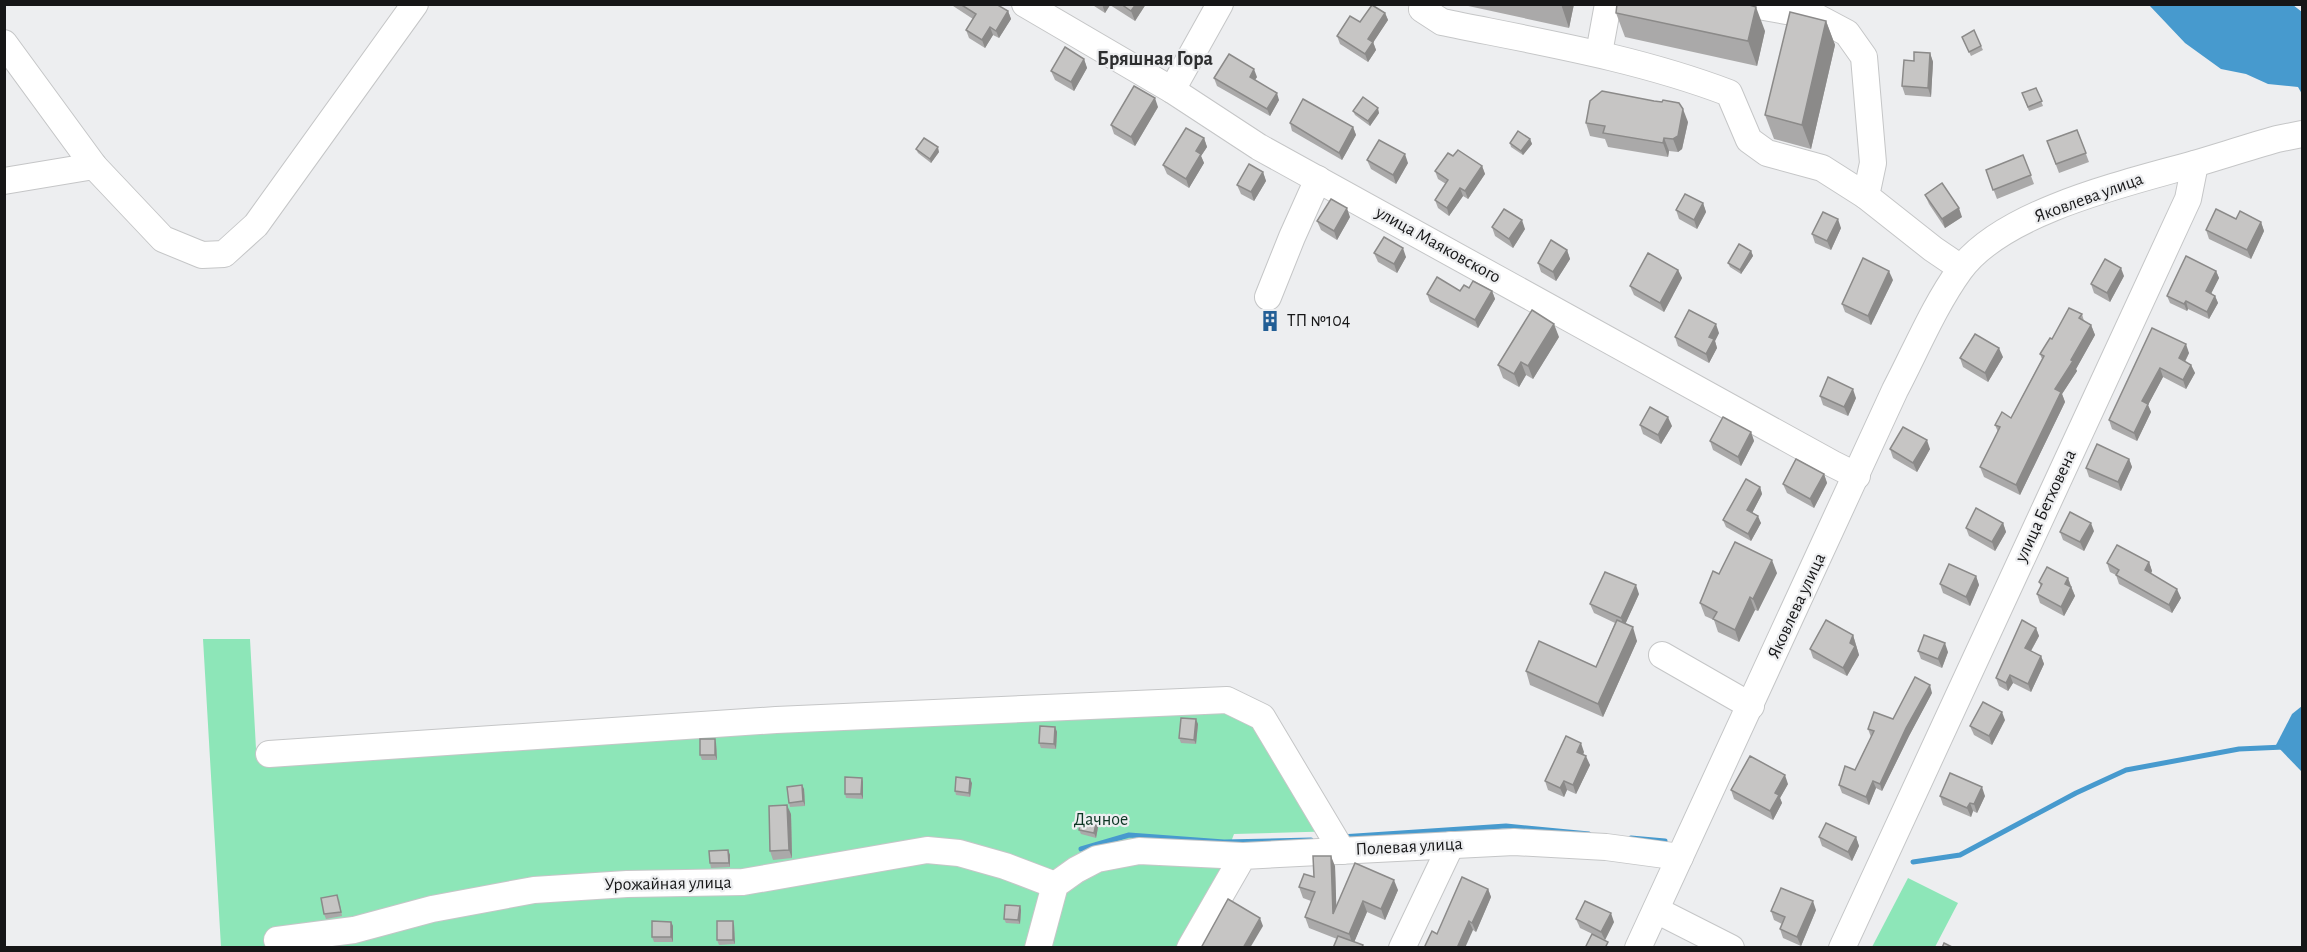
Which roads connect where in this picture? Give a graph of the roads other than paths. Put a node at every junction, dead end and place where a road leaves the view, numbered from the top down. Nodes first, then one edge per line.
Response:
1 (416, 4) edge
2 (1025, 4) edge
3 (1220, 4) edge
4 (1423, 4) edge
5 (1608, 4) edge
6 (1747, 4) edge
7 (4, 43) edge
8 (1599, 53) junction
9 (1172, 90) junction
10 (2302, 134) edge
11 (2195, 164) junction
12 (94, 166) junction
13 (1318, 179) junction
14 (4, 181) edge
15 (1866, 196) junction
16 (1961, 268) junction
17 (1268, 297) dead end
18 (1857, 476) junction
19 (1662, 655) dead end
20 (1750, 706) junction
21 (269, 754) dead end
22 (1451, 845) junction
23 (1342, 851) junction
24 (1243, 856) junction
25 (1680, 857) junction
26 (1055, 885) junction
27 (1656, 910) junction
28 (277, 940) dead end
29 (1038, 948) edge
30 (1190, 948) edge
31 (1402, 948) edge
32 (1638, 948) edge
33 (1731, 948) edge
34 (1842, 948) edge

1 - 12 street
2 - 9 street, улица Маяковского
3 - 9 street
4 - 8 street
5 - 8 street
6 - 15 street
7 - 12 street
8 - 15 street
9 - 13 street, улица Маяковского
10 - 11 street
11 - 16 street, Яковлева улица
11 - 34 street, улица Бетховена
12 - 14 street
13 - 17 street
13 - 18 street, улица Маяковского
15 - 16 street
16 - 18 street, Яковлева улица
18 - 20 street, Яковлева улица
19 - 20 street
20 - 25 street, Яковлева улица
21 - 23 street
22 - 23 street, Полевая улица
22 - 25 street, Полевая улица
22 - 31 street
23 - 24 street, Полевая улица
24 - 26 street, Полевая улица
24 - 30 street
25 - 27 street, Яковлева улица
26 - 28 street, Урожайная улица
26 - 29 street
27 - 32 street, Яковлева улица
27 - 33 street

